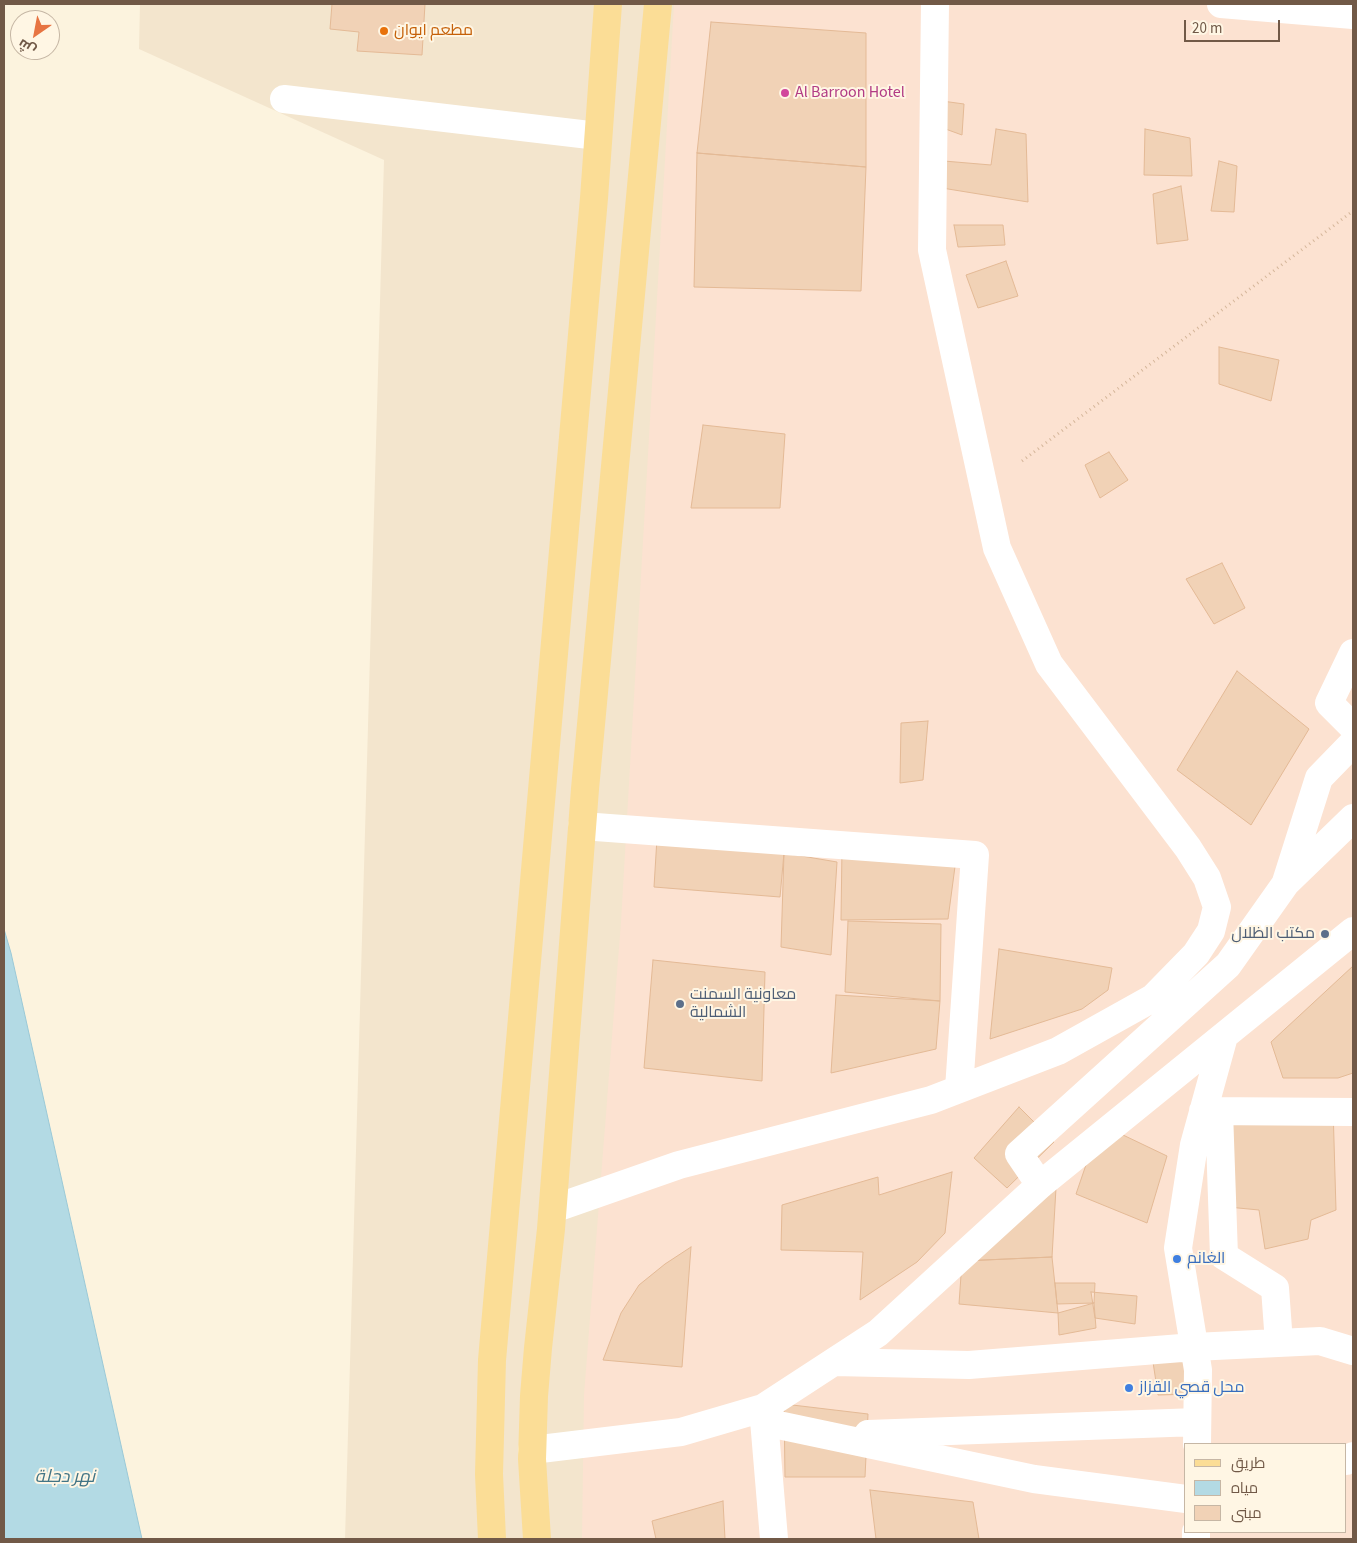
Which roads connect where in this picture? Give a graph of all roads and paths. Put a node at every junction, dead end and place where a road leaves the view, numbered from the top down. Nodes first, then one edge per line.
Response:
1 (608, 4) edge
2 (658, 4) edge
3 (935, 4) edge
4 (1221, 4) edge
5 (1353, 15) edge
6 (284, 99) dead end
7 (598, 136) junction
8 (1353, 211) edge
9 (1022, 461) dead end
10 (1353, 653) edge
11 (1353, 727) edge
12 (1353, 743) edge
13 (1353, 818) edge
14 (582, 826) junction
15 (1286, 883) junction
16 (1353, 931) edge
17 (1224, 1036) junction
18 (959, 1090) junction
19 (1211, 1111) junction
20 (1353, 1112) edge
21 (1040, 1185) junction
22 (552, 1209) junction
23 (1279, 1343) junction
24 (1194, 1347) junction
25 (1353, 1350) edge
26 (834, 1362) junction
27 (763, 1415) junction
28 (1197, 1433) edge
29 (824, 1435) junction
30 (532, 1450) junction
31 (1184, 1499) edge
32 (492, 1539) edge
33 (536, 1539) edge
34 (774, 1539) edge

1 - 7 main road
2 - 14 main road
3 - 18 street
4 - 5 street
6 - 7 street
7 - 32 main road
8 - 9 path
10 - 11 street
12 - 15 street
13 - 15 street
14 - 18 street
14 - 22 main road
15 - 21 street
16 - 17 street
17 - 19 street
17 - 21 street
18 - 22 street
19 - 20 street
19 - 23 street
19 - 24 street
21 - 26 street
22 - 30 main road
23 - 24 street
23 - 25 street
24 - 26 street
24 - 28 street
26 - 27 street
27 - 29 street
27 - 30 street
27 - 34 street
28 - 29 street
29 - 31 street
30 - 33 main road

